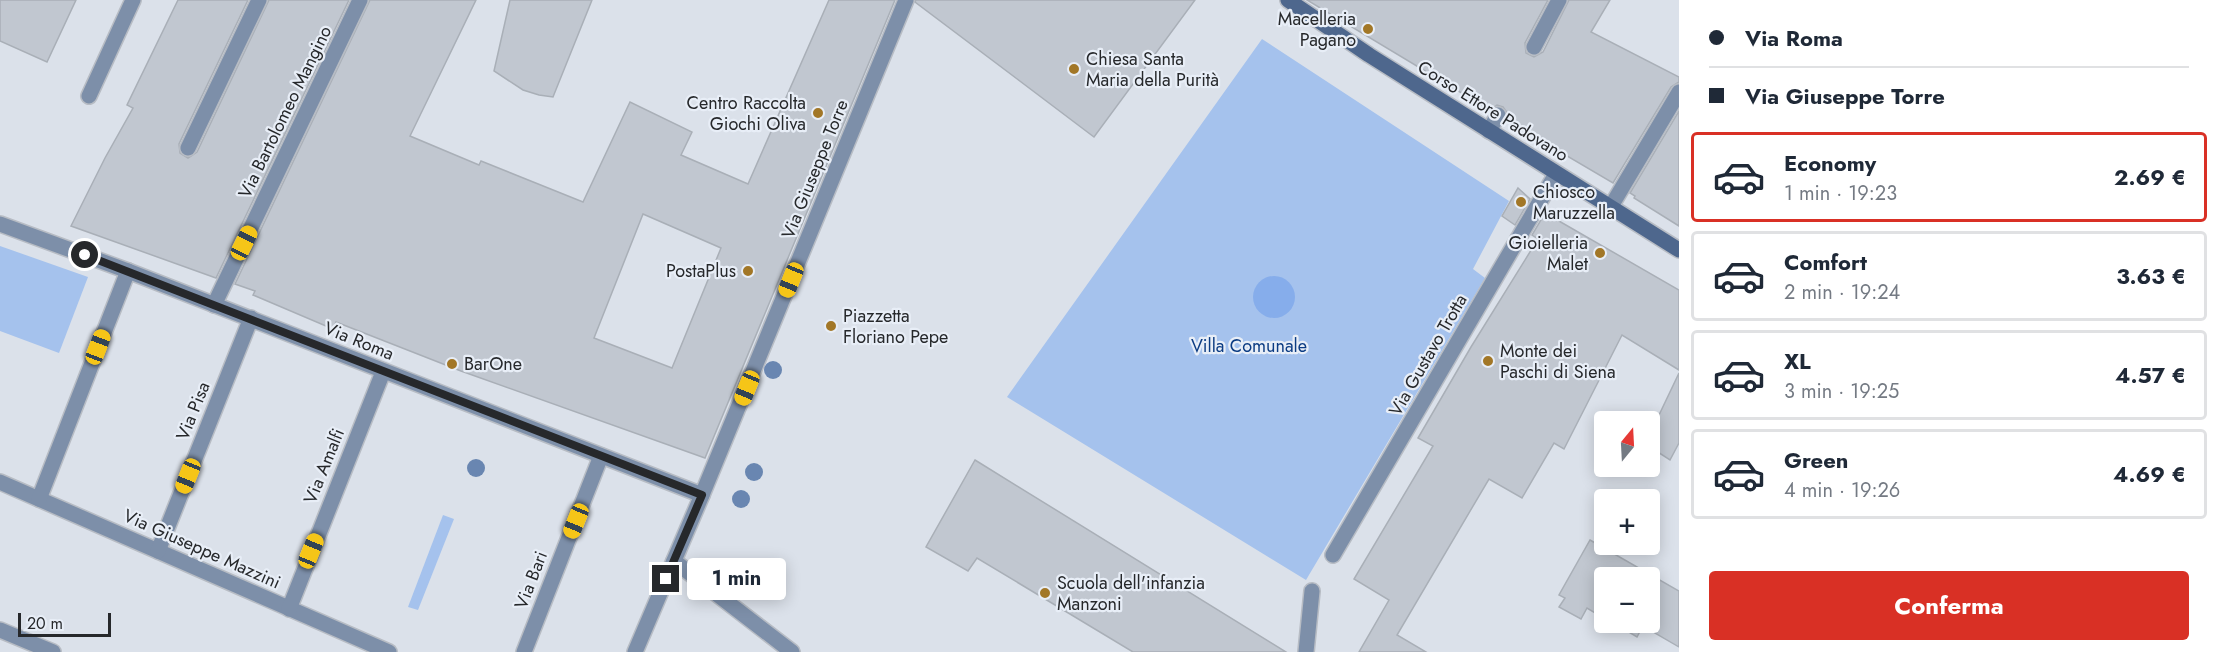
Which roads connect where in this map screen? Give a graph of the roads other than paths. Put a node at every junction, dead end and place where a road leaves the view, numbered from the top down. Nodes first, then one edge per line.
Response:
1 (133, 0) edge
2 (259, 0) edge
3 (360, 0) edge
4 (906, 0) edge
5 (1288, 0) edge
6 (1559, 0) edge
7 (1534, 47) dead end
8 (1679, 92) edge
9 (89, 96) dead end
10 (1498, 115) dead end
11 (1489, 131) junction
12 (188, 148) dead end
13 (1556, 174) junction
14 (1610, 208) junction
15 (0, 224) edge
16 (1679, 250) edge
17 (128, 271) junction
18 (214, 305) junction
19 (251, 318) junction
20 (383, 372) junction
21 (601, 456) junction
22 (0, 482) edge
23 (702, 495) junction
24 (39, 499) junction
25 (158, 551) junction
26 (1333, 555) dead end
27 (674, 561) junction
28 (1312, 591) dead end
29 (289, 609) junction
30 (0, 630) edge
31 (53, 652) edge
32 (389, 652) edge
33 (524, 652) edge
34 (635, 652) edge
35 (792, 652) edge
36 (1306, 652) edge

1 - 9 street
2 - 12 street
3 - 18 street, Via Bartolomeo Mangino
4 - 23 street, Via Giuseppe Torre
5 - 11 street, Corso Ettore Padovano
6 - 7 street
8 - 14 street
10 - 11 street
11 - 13 street, Corso Ettore Padovano
13 - 14 street, Corso Ettore Padovano
13 - 26 street, Via Gustavo Trotta
14 - 16 street, Corso Ettore Padovano
15 - 17 street, Via Roma
17 - 18 street, Via Roma
17 - 24 street
18 - 19 street, Via Roma
19 - 20 street, Via Roma
19 - 25 street, Via Pisa
20 - 21 street, Via Roma
20 - 29 street, Via Amalfi
21 - 23 street, Via Roma
21 - 33 street, Via Bari
22 - 24 street, Via Giuseppe Mazzini
23 - 27 street, Via Giuseppe Torre
24 - 25 street, Via Giuseppe Mazzini
25 - 29 street, Via Giuseppe Mazzini
27 - 34 street, Via Giuseppe Torre
27 - 35 street
28 - 36 street
29 - 32 street, Via Giuseppe Mazzini
30 - 31 street

